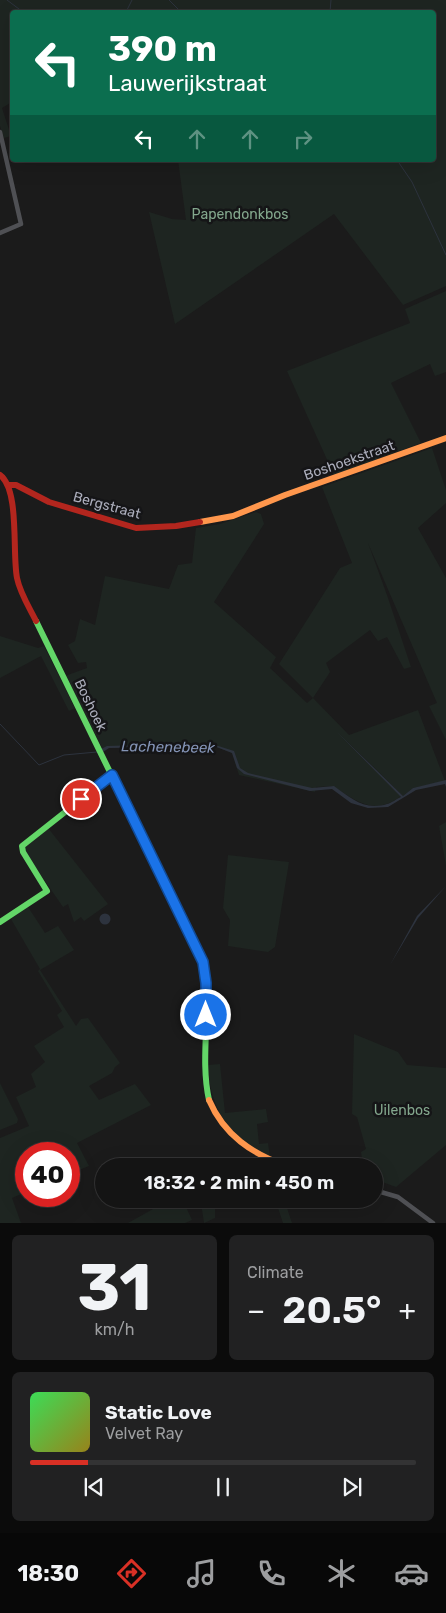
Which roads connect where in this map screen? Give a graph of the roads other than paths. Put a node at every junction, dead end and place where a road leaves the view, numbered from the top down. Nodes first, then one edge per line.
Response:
1 (0, 132) edge
2 (0, 233) edge
3 (446, 438) edge
4 (0, 475) edge
5 (9, 485) junction
6 (260, 506) joint
7 (112, 775) junction
8 (0, 922) edge
9 (263, 1158) edge
10 (383, 1193) edge
11 (433, 1223) edge

1 - 2 street
3 - 6 street, Boshoekstraat
4 - 5 street
5 - 6 street, Bergstraat
5 - 7 street, Boshoek
7 - 8 street
7 - 9 street, Boshoek
10 - 11 street

